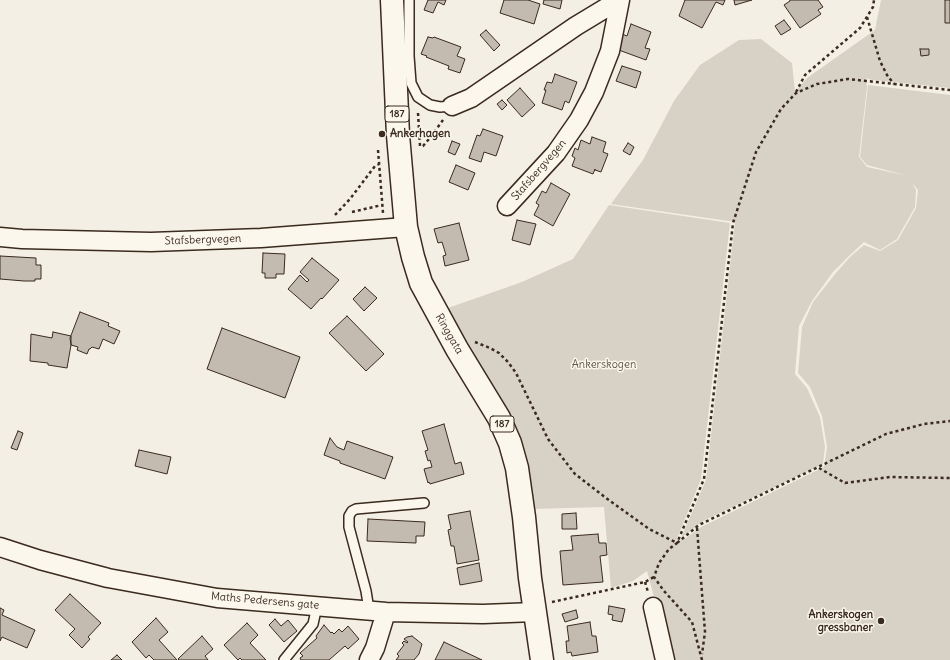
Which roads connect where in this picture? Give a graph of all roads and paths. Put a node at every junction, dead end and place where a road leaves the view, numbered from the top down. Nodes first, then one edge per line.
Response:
1 (392, 0) edge
2 (408, 0) edge
3 (619, 0) edge
4 (874, 0) edge
5 (867, 17) junction
6 (895, 84) junction
7 (950, 90) edge
8 (796, 93) junction
9 (418, 97) junction
10 (452, 106) junction
11 (379, 164) dead end
12 (507, 206) dead end
13 (332, 218) dead end
14 (406, 227) junction
15 (0, 237) edge
16 (470, 342) dead end
17 (950, 421) edge
18 (819, 468) junction
19 (950, 478) edge
20 (424, 503) dead end
21 (697, 527) junction
22 (677, 543) junction
23 (0, 547) edge
24 (654, 577) junction
25 (317, 606) junction
26 (653, 607) dead end
27 (541, 608) junction
28 (369, 610) junction
29 (386, 612) junction
30 (702, 656) junction
31 (284, 660) edge
32 (369, 660) edge
33 (542, 660) edge
34 (665, 660) edge
35 (702, 660) edge

1 - 14 main road, Ringgata / 187
2 - 9 lane
3 - 10 street, Stafsbergvegen
3 - 12 street, Stafsbergvegen
4 - 5 path
5 - 6 path
5 - 8 path
6 - 7 path
6 - 8 path
8 - 22 path
9 - 10 lane
9 - 10 path
11 - 13 path
14 - 15 street, Stafsbergvegen
14 - 27 main road, Ringgata / 187
16 - 22 path
17 - 18 path
18 - 19 path
18 - 21 path
20 - 28 lane
21 - 22 path
21 - 30 path
22 - 24 path
23 - 25 street, Maths Pedersens gate
24 - 27 path
24 - 30 path
25 - 28 street, Maths Pedersens gate
25 - 31 lane
26 - 34 street
27 - 29 street, Maths Pedersens gate
27 - 33 main road, Ringgata / 187
28 - 29 street, Maths Pedersens gate
29 - 32 street
30 - 35 path

